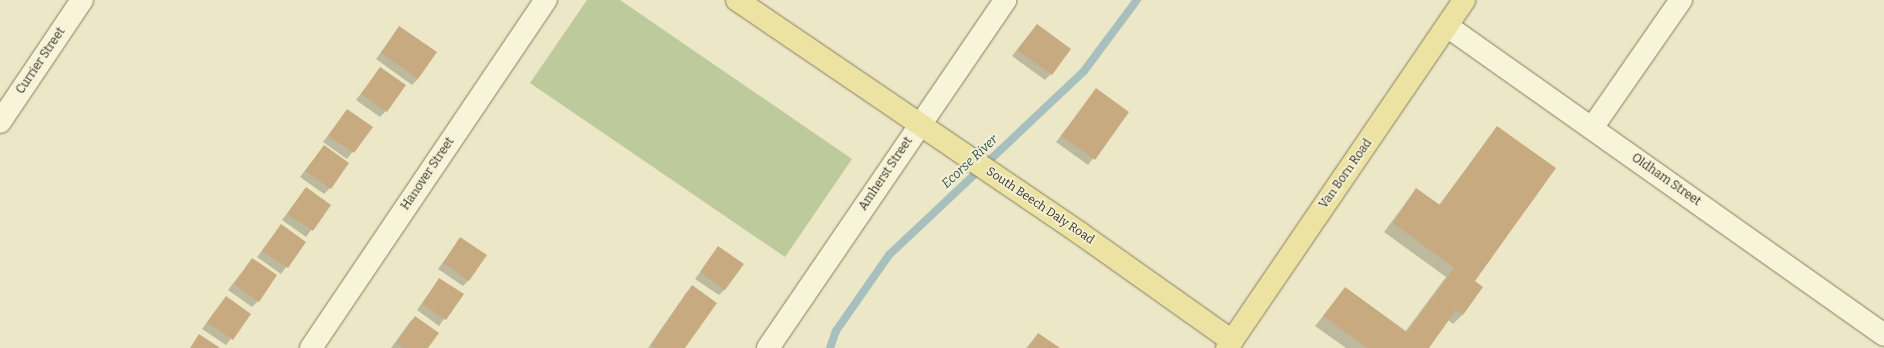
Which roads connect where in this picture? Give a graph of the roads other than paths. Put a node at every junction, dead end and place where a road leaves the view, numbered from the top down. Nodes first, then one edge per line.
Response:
1 (82, 0) edge
2 (546, 0) edge
3 (737, 0) edge
4 (1005, 0) edge
5 (1464, 0) edge
6 (1681, 0) edge
7 (1447, 26) junction
8 (0, 122) edge
9 (920, 125) junction
10 (1592, 128) junction
11 (1884, 335) edge
12 (1233, 346) edge
13 (311, 348) edge
14 (768, 348) edge

1 - 8 street, Currier Street
2 - 13 street, Hanover Street
3 - 9 main road, South Beech Daly Road
4 - 9 street, Amherst Street
5 - 7 main road, Van Born Road
6 - 10 street
7 - 10 street, Oldham Street
7 - 12 main road, Van Born Road
9 - 12 main road, South Beech Daly Road
9 - 14 street, Amherst Street
10 - 11 street, Oldham Street

